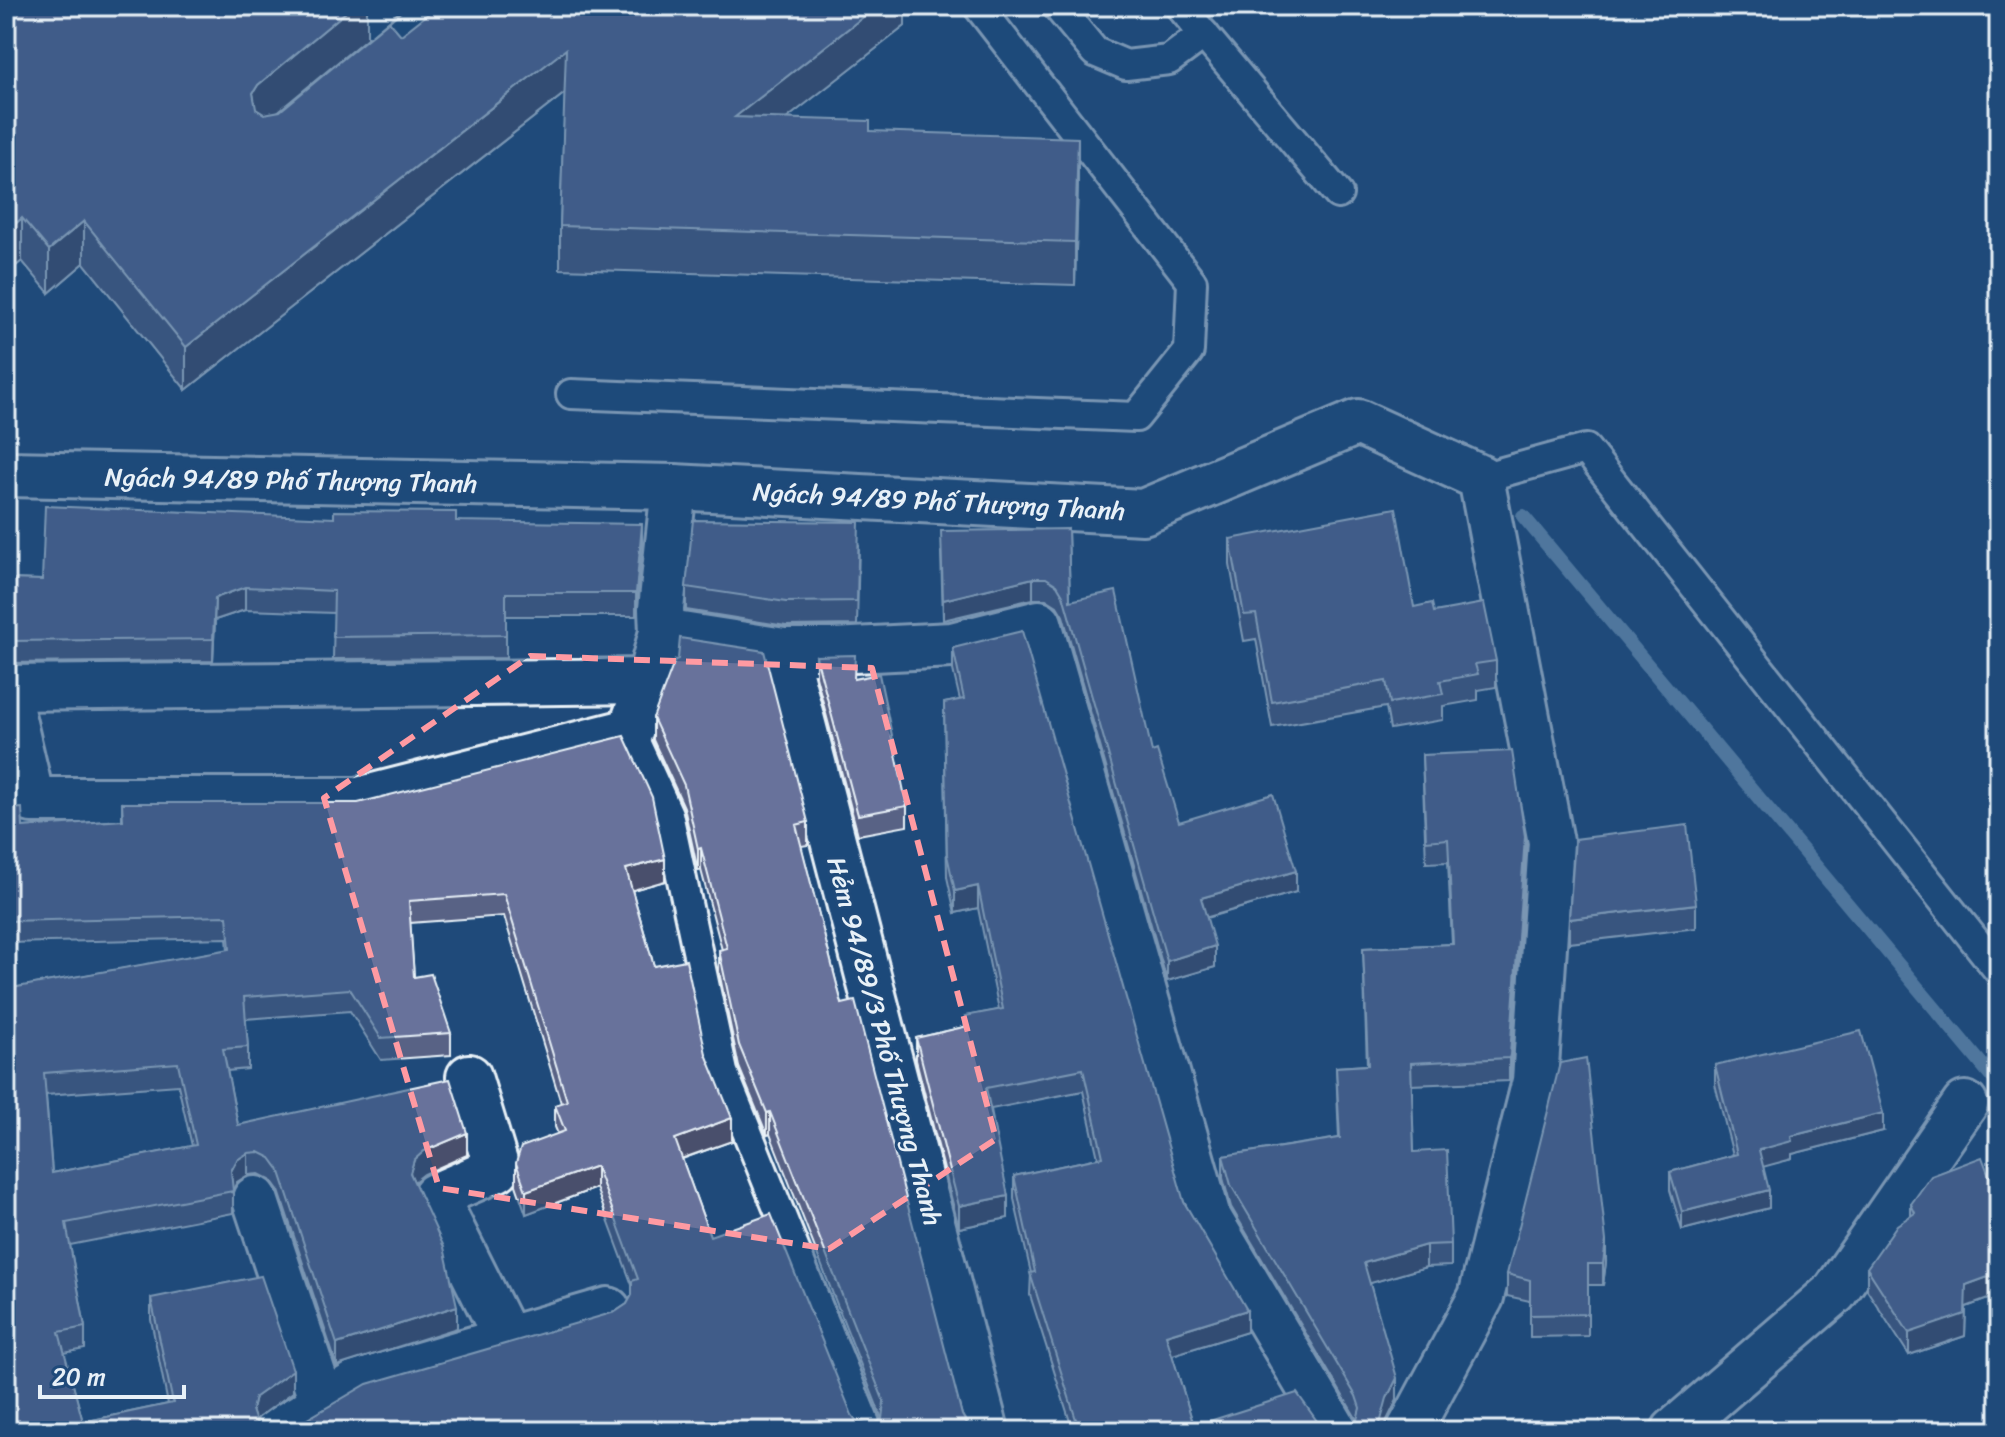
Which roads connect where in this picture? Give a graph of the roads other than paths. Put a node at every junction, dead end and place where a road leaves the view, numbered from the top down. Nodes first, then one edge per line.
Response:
1 (431, 6) edge
2 (978, 6) edge
3 (1057, 6) edge
4 (1180, 6) edge
5 (1204, 34) junction
6 (350, 73) edge
7 (1338, 194) dead end
8 (571, 394) dead end
9 (6, 474) edge
10 (1481, 478) junction
11 (674, 487) junction
12 (662, 632) junction
13 (784, 651) junction
14 (649, 681) junction
15 (6, 688) edge
16 (630, 731) junction
17 (1999, 971) edge
18 (469, 1077) dead end
19 (1965, 1104) dead end
20 (255, 1199) dead end
21 (608, 1310) edge
22 (507, 1340) junction
23 (323, 1404) junction
24 (277, 1431) edge
25 (868, 1431) edge
26 (986, 1431) edge
27 (1335, 1431) edge
28 (1409, 1431) edge
29 (1674, 1431) edge

1 - 6 lane
2 - 8 lane
3 - 5 lane
4 - 5 lane
5 - 7 lane
9 - 11 street, Ngách 94/89 Phố Thượng Thanh
10 - 11 street, Ngách 94/89 Phố Thượng Thanh
10 - 17 lane
10 - 28 street
11 - 12 street
12 - 13 street
12 - 14 street
13 - 26 street, Hẻm 94/89/3 Phố Thượng Thanh
13 - 27 street
14 - 15 street
14 - 16 street
15 - 16 street
16 - 25 lane
18 - 22 street
19 - 29 street
20 - 23 street
21 - 22 street
22 - 23 street
23 - 24 street

